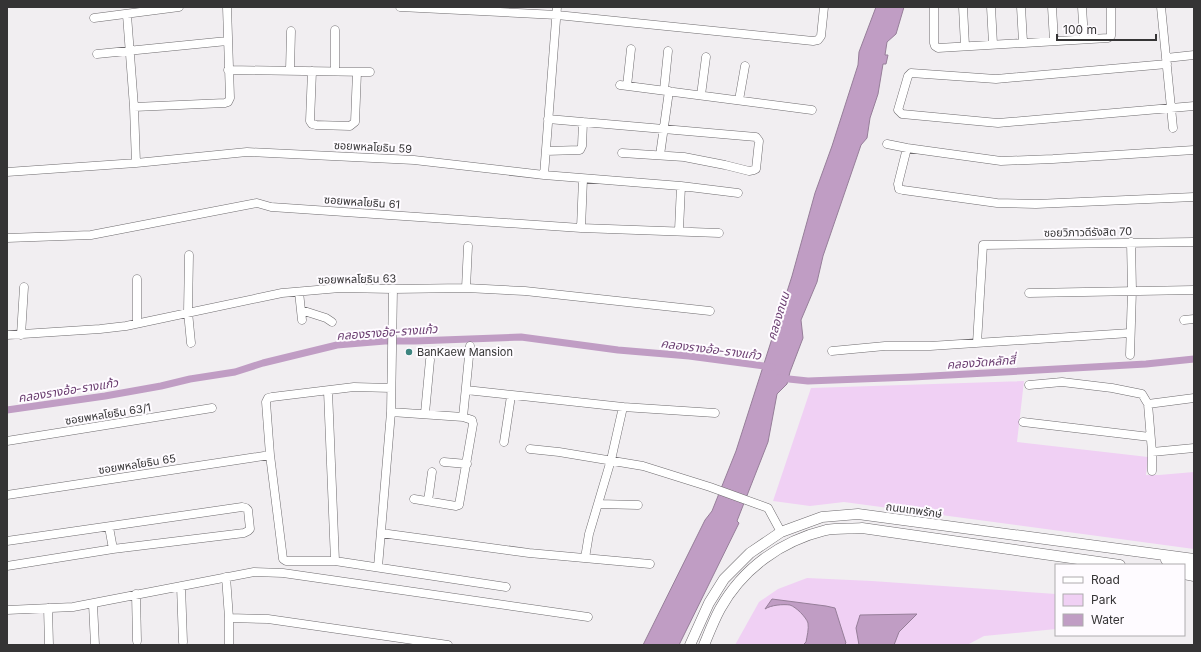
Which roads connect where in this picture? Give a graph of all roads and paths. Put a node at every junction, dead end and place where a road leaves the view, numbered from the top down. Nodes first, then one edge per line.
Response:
1 (179, 7) edge
2 (226, 7) edge
3 (400, 7) edge
4 (824, 7) edge
5 (934, 7) edge
6 (963, 7) edge
7 (991, 7) edge
8 (1021, 7) edge
9 (1052, 7) edge
10 (1082, 7) edge
11 (1111, 7) edge
12 (1161, 7) edge
13 (429, 8) edge
14 (557, 11) edge
15 (127, 15) junction
16 (94, 18) dead end
17 (335, 30) dead end
18 (291, 31) dead end
19 (1084, 39) junction
20 (227, 41) junction
21 (1054, 41) junction
22 (1023, 42) junction
23 (993, 44) junction
24 (965, 46) junction
25 (631, 49) dead end
26 (129, 51) junction
27 (668, 51) dead end
28 (97, 54) dead end
29 (1194, 55) edge
30 (706, 57) dead end
31 (1166, 61) junction
32 (745, 66) dead end
33 (228, 70) junction
34 (290, 70) junction
35 (312, 71) junction
36 (335, 71) junction
37 (357, 72) junction
38 (370, 72) dead end
39 (666, 91) junction
40 (701, 95) junction
41 (739, 100) junction
42 (1194, 106) edge
43 (134, 107) junction
44 (1171, 108) junction
45 (812, 110) dead end
46 (548, 119) junction
47 (584, 122) junction
48 (1173, 128) dead end
49 (663, 129) junction
50 (887, 144) dead end
51 (907, 148) junction
52 (1194, 150) edge
53 (546, 151) junction
54 (622, 153) dead end
55 (660, 155) junction
56 (136, 163) junction
57 (7, 172) edge
58 (544, 175) junction
59 (583, 179) junction
60 (681, 186) junction
61 (738, 193) dead end
62 (1194, 197) edge
63 (581, 228) junction
64 (679, 230) junction
65 (719, 233) dead end
66 (7, 238) edge
67 (1131, 242) junction
68 (1194, 242) edge
69 (468, 246) dead end
70 (189, 255) dead end
71 (136, 279) dead end
72 (24, 287) dead end
73 (466, 288) junction
74 (393, 289) junction
75 (1132, 290) junction
76 (1194, 290) edge
77 (299, 292) junction
78 (1029, 293) dead end
79 (301, 310) junction
80 (710, 311) dead end
81 (188, 312) junction
82 (1194, 319) edge
83 (302, 320) dead end
84 (1184, 320) dead end
85 (332, 322) dead end
86 (137, 323) junction
87 (1130, 333) junction
88 (7, 335) edge
89 (21, 335) junction
90 (191, 343) dead end
91 (978, 343) junction
92 (470, 346) dead end
93 (832, 351) dead end
94 (1130, 355) dead end
95 (430, 360) dead end
96 (1029, 385) dead end
97 (391, 388) junction
98 (466, 390) junction
99 (328, 391) junction
100 (511, 396) junction
101 (1194, 398) edge
102 (1148, 404) junction
103 (624, 407) junction
104 (212, 408) dead end
105 (391, 412) junction
106 (424, 413) junction
107 (715, 413) dead end
108 (464, 417) junction
109 (1023, 422) dead end
110 (1150, 437) junction
111 (7, 441) edge
112 (504, 442) dead end
113 (1194, 448) edge
114 (530, 449) dead end
115 (1152, 452) junction
116 (270, 455) junction
117 (611, 460) junction
118 (444, 462) dead end
119 (467, 464) junction
120 (1152, 471) dead end
121 (432, 472) dead end
122 (7, 495) edge
123 (414, 499) dead end
124 (428, 501) junction
125 (598, 504) junction
126 (638, 505) dead end
127 (109, 527) junction
128 (780, 532) junction
129 (381, 533) junction
130 (7, 541) edge
131 (113, 549) junction
132 (1147, 553) junction
133 (585, 558) junction
134 (1194, 559) edge
135 (335, 561) junction
136 (650, 564) dead end
137 (1113, 564) edge
138 (1178, 564) edge
139 (7, 566) edge
140 (378, 567) junction
141 (226, 577) junction
142 (181, 586) junction
143 (506, 587) dead end
144 (136, 594) junction
145 (93, 604) junction
146 (48, 608) junction
147 (7, 610) edge
148 (588, 617) dead end
149 (229, 618) junction
150 (137, 641) dead end
151 (183, 642) dead end
152 (49, 645) edge
153 (95, 645) edge
154 (229, 645) edge
155 (448, 645) edge
156 (690, 645) edge
157 (704, 645) edge

1 - 15 street
2 - 20 street
3 - 13 street
4 - 14 street
5 - 24 street
6 - 24 street
7 - 23 street
8 - 22 street
9 - 21 street
10 - 19 street
11 - 19 street
12 - 31 street
13 - 14 street
14 - 46 street
15 - 16 street
15 - 26 street
17 - 36 street
18 - 34 street
19 - 21 street
20 - 26 street
20 - 33 street
21 - 22 street
22 - 23 street
23 - 24 street
25 - 39 street
26 - 28 street
26 - 43 street
27 - 39 street
29 - 31 street
30 - 40 street
31 - 44 street
31 - 44 street
32 - 41 street
33 - 34 street
33 - 43 street
34 - 35 street
35 - 36 street
35 - 37 street
36 - 37 street
37 - 38 street
39 - 40 street
39 - 49 street
40 - 41 street
41 - 45 street
42 - 44 street
43 - 56 street
44 - 48 street
46 - 47 street
46 - 53 street
47 - 49 street
47 - 53 street
49 - 55 street
49 - 55 street
50 - 51 street
51 - 52 street
51 - 62 street
53 - 58 street
54 - 55 street
56 - 57 street, ซอยพหลโยธิน 59
56 - 58 street, ซอยพหลโยธิน 59
58 - 59 street, ซอยพหลโยธิน 59
59 - 60 street, ซอยพหลโยธิน 59
59 - 63 street
60 - 61 street, ซอยพหลโยธิน 59
60 - 64 street
63 - 64 street, ซอยพหลโยธิน 61
63 - 66 street, ซอยพหลโยธิน 61
64 - 65 street, ซอยพหลโยธิน 61
67 - 68 street, ซอยวิภาวดีรังสิต 70
67 - 75 street
67 - 91 street, ซอยวิภาวดีรังสิต 70
69 - 73 street
70 - 81 street
71 - 86 street
72 - 89 street
73 - 74 street, ซอยพหลโยธิน 63
73 - 80 street, ซอยพหลโยธิน 63
74 - 77 street, ซอยพหลโยธิน 63
74 - 97 street
75 - 76 street
75 - 78 street
75 - 87 street
77 - 79 street
77 - 81 street, ซอยพหลโยธิน 63
79 - 83 street
79 - 85 street
81 - 86 street, ซอยพหลโยธิน 63
81 - 90 street
82 - 84 street
86 - 89 street, ซอยพหลโยธิน 63
87 - 91 street
87 - 94 street
88 - 89 street, ซอยพหลโยธิน 63
91 - 93 street
92 - 98 street
95 - 106 street
96 - 102 street
97 - 99 street
97 - 105 street
98 - 100 street
98 - 108 street
99 - 116 street
99 - 135 street
100 - 103 street
100 - 112 street
101 - 102 street
102 - 110 street
103 - 107 street
103 - 117 street
104 - 111 street, ซอยพหลโยธิน 63/1
105 - 106 street
105 - 129 street
106 - 108 street
108 - 119 street
109 - 110 street
110 - 115 street
113 - 115 street
114 - 117 street
115 - 120 street
116 - 122 street, ซอยพหลโยธิน 65
116 - 135 street
117 - 125 street
117 - 128 street
118 - 119 street
119 - 124 street
121 - 124 street
123 - 124 street
125 - 126 street
125 - 133 street
127 - 130 street
127 - 131 street
127 - 131 street
128 - 132 main road, ถนนเทพรักษ์
128 - 156 main road, ถนนเทพรักษ์
129 - 133 street
129 - 140 street
131 - 139 street
132 - 134 main road, ถนนเทพรักษ์
132 - 138 main road
133 - 136 street
135 - 140 street
137 - 157 main road
140 - 143 street
141 - 142 street
141 - 148 street
141 - 149 street
142 - 144 street
142 - 151 street
144 - 145 street
144 - 150 street
145 - 146 street
145 - 153 street
146 - 147 street
146 - 152 street
149 - 154 street
149 - 155 street

